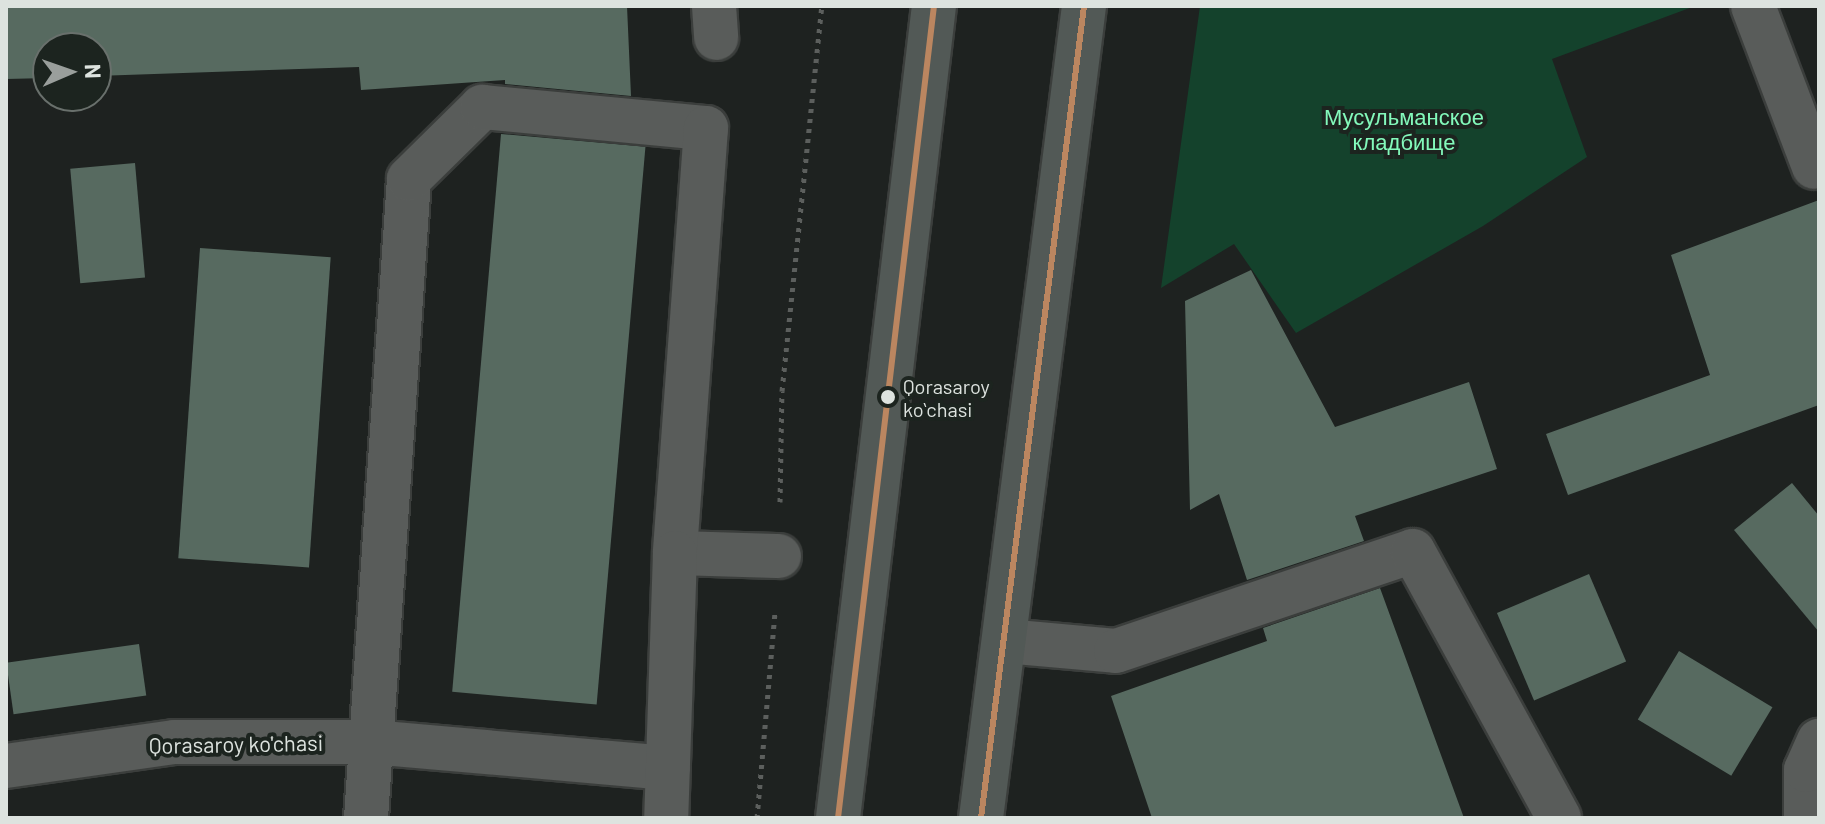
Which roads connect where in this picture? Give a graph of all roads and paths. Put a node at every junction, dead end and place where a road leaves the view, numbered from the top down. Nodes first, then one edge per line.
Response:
1 (822, 6) edge
2 (934, 6) edge
3 (1084, 6) edge
4 (1753, 6) edge
5 (1814, 167) dead end
6 (675, 553) junction
7 (779, 556) junction
8 (1005, 641) junction
9 (1819, 741) edge
10 (371, 742) junction
11 (6, 766) edge
12 (668, 768) junction
13 (366, 818) edge
14 (666, 818) edge
15 (757, 818) edge
16 (838, 818) edge
17 (981, 818) edge
18 (1559, 818) edge
19 (1806, 818) edge

1 - 7 path
2 - 16 main road
3 - 8 main road
4 - 5 street
6 - 7 street
6 - 10 street
6 - 12 street
7 - 15 path
8 - 17 main road
8 - 18 street
9 - 19 street
10 - 11 street, Qorasaroy ko'chasi
10 - 12 street, Qorasaroy ko'chasi
10 - 13 street
12 - 14 street

